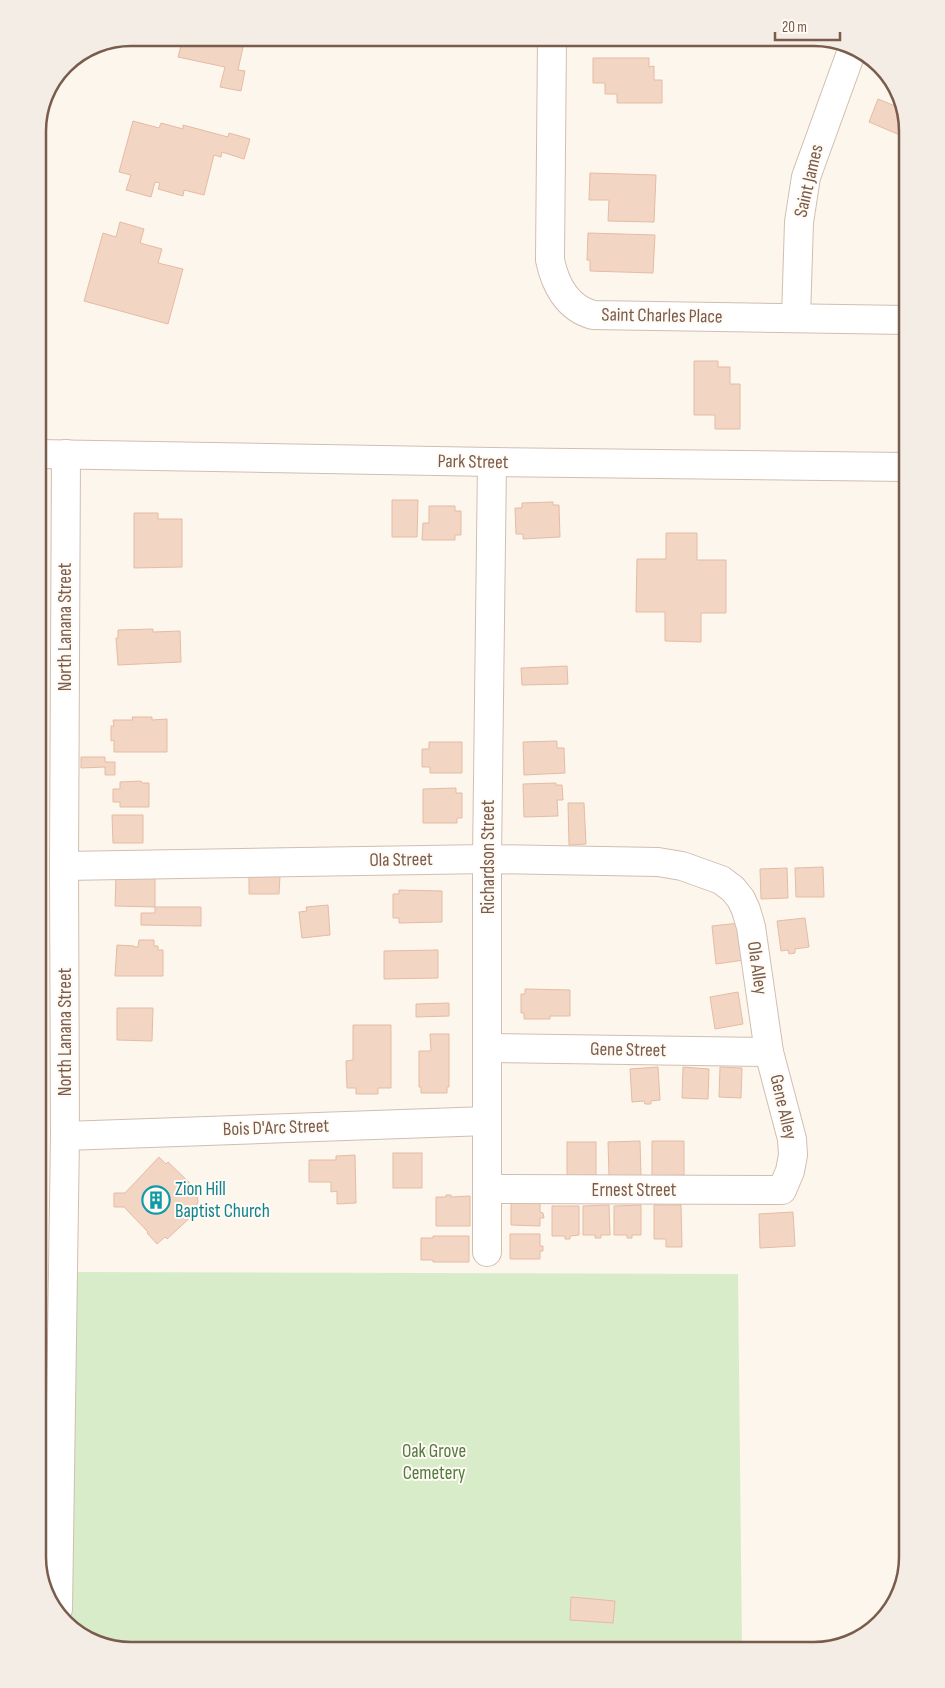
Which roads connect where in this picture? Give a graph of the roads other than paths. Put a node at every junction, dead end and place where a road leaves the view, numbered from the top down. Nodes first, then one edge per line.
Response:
1 (552, 46) edge
2 (850, 55) edge
3 (796, 318) junction
4 (899, 320) edge
5 (46, 454) edge
6 (66, 454) junction
7 (492, 462) junction
8 (899, 467) edge
9 (488, 859) junction
10 (64, 866) junction
11 (733, 889) joint
12 (488, 1048) junction
13 (769, 1052) junction
14 (487, 1121) junction
15 (65, 1136) junction
16 (487, 1189) junction
17 (782, 1190) joint
18 (487, 1252) dead end
19 (48, 1556) edge
20 (55, 1593) edge

1 - 3 street, Saint Charles Place
2 - 3 street, Saint James
3 - 4 street, Saint Charles Place
5 - 6 street, Park Street
6 - 7 street, Park Street
6 - 10 street, North Lanana Street
7 - 8 street, Park Street
7 - 9 street, Richardson Street
9 - 10 street, Ola Street
9 - 11 street, Ola Street
9 - 12 street, Richardson Street
10 - 15 street, North Lanana Street
11 - 13 street, Ola Alley
12 - 13 street, Gene Street
12 - 14 street, Richardson Street
13 - 17 street, Gene Alley
14 - 15 street, Bois D'Arc Street
14 - 16 street, Richardson Street
15 - 19 street, North Lanana Street
16 - 17 street, Ernest Street
16 - 18 street, Richardson Street
19 - 20 street, North Lanana Street

